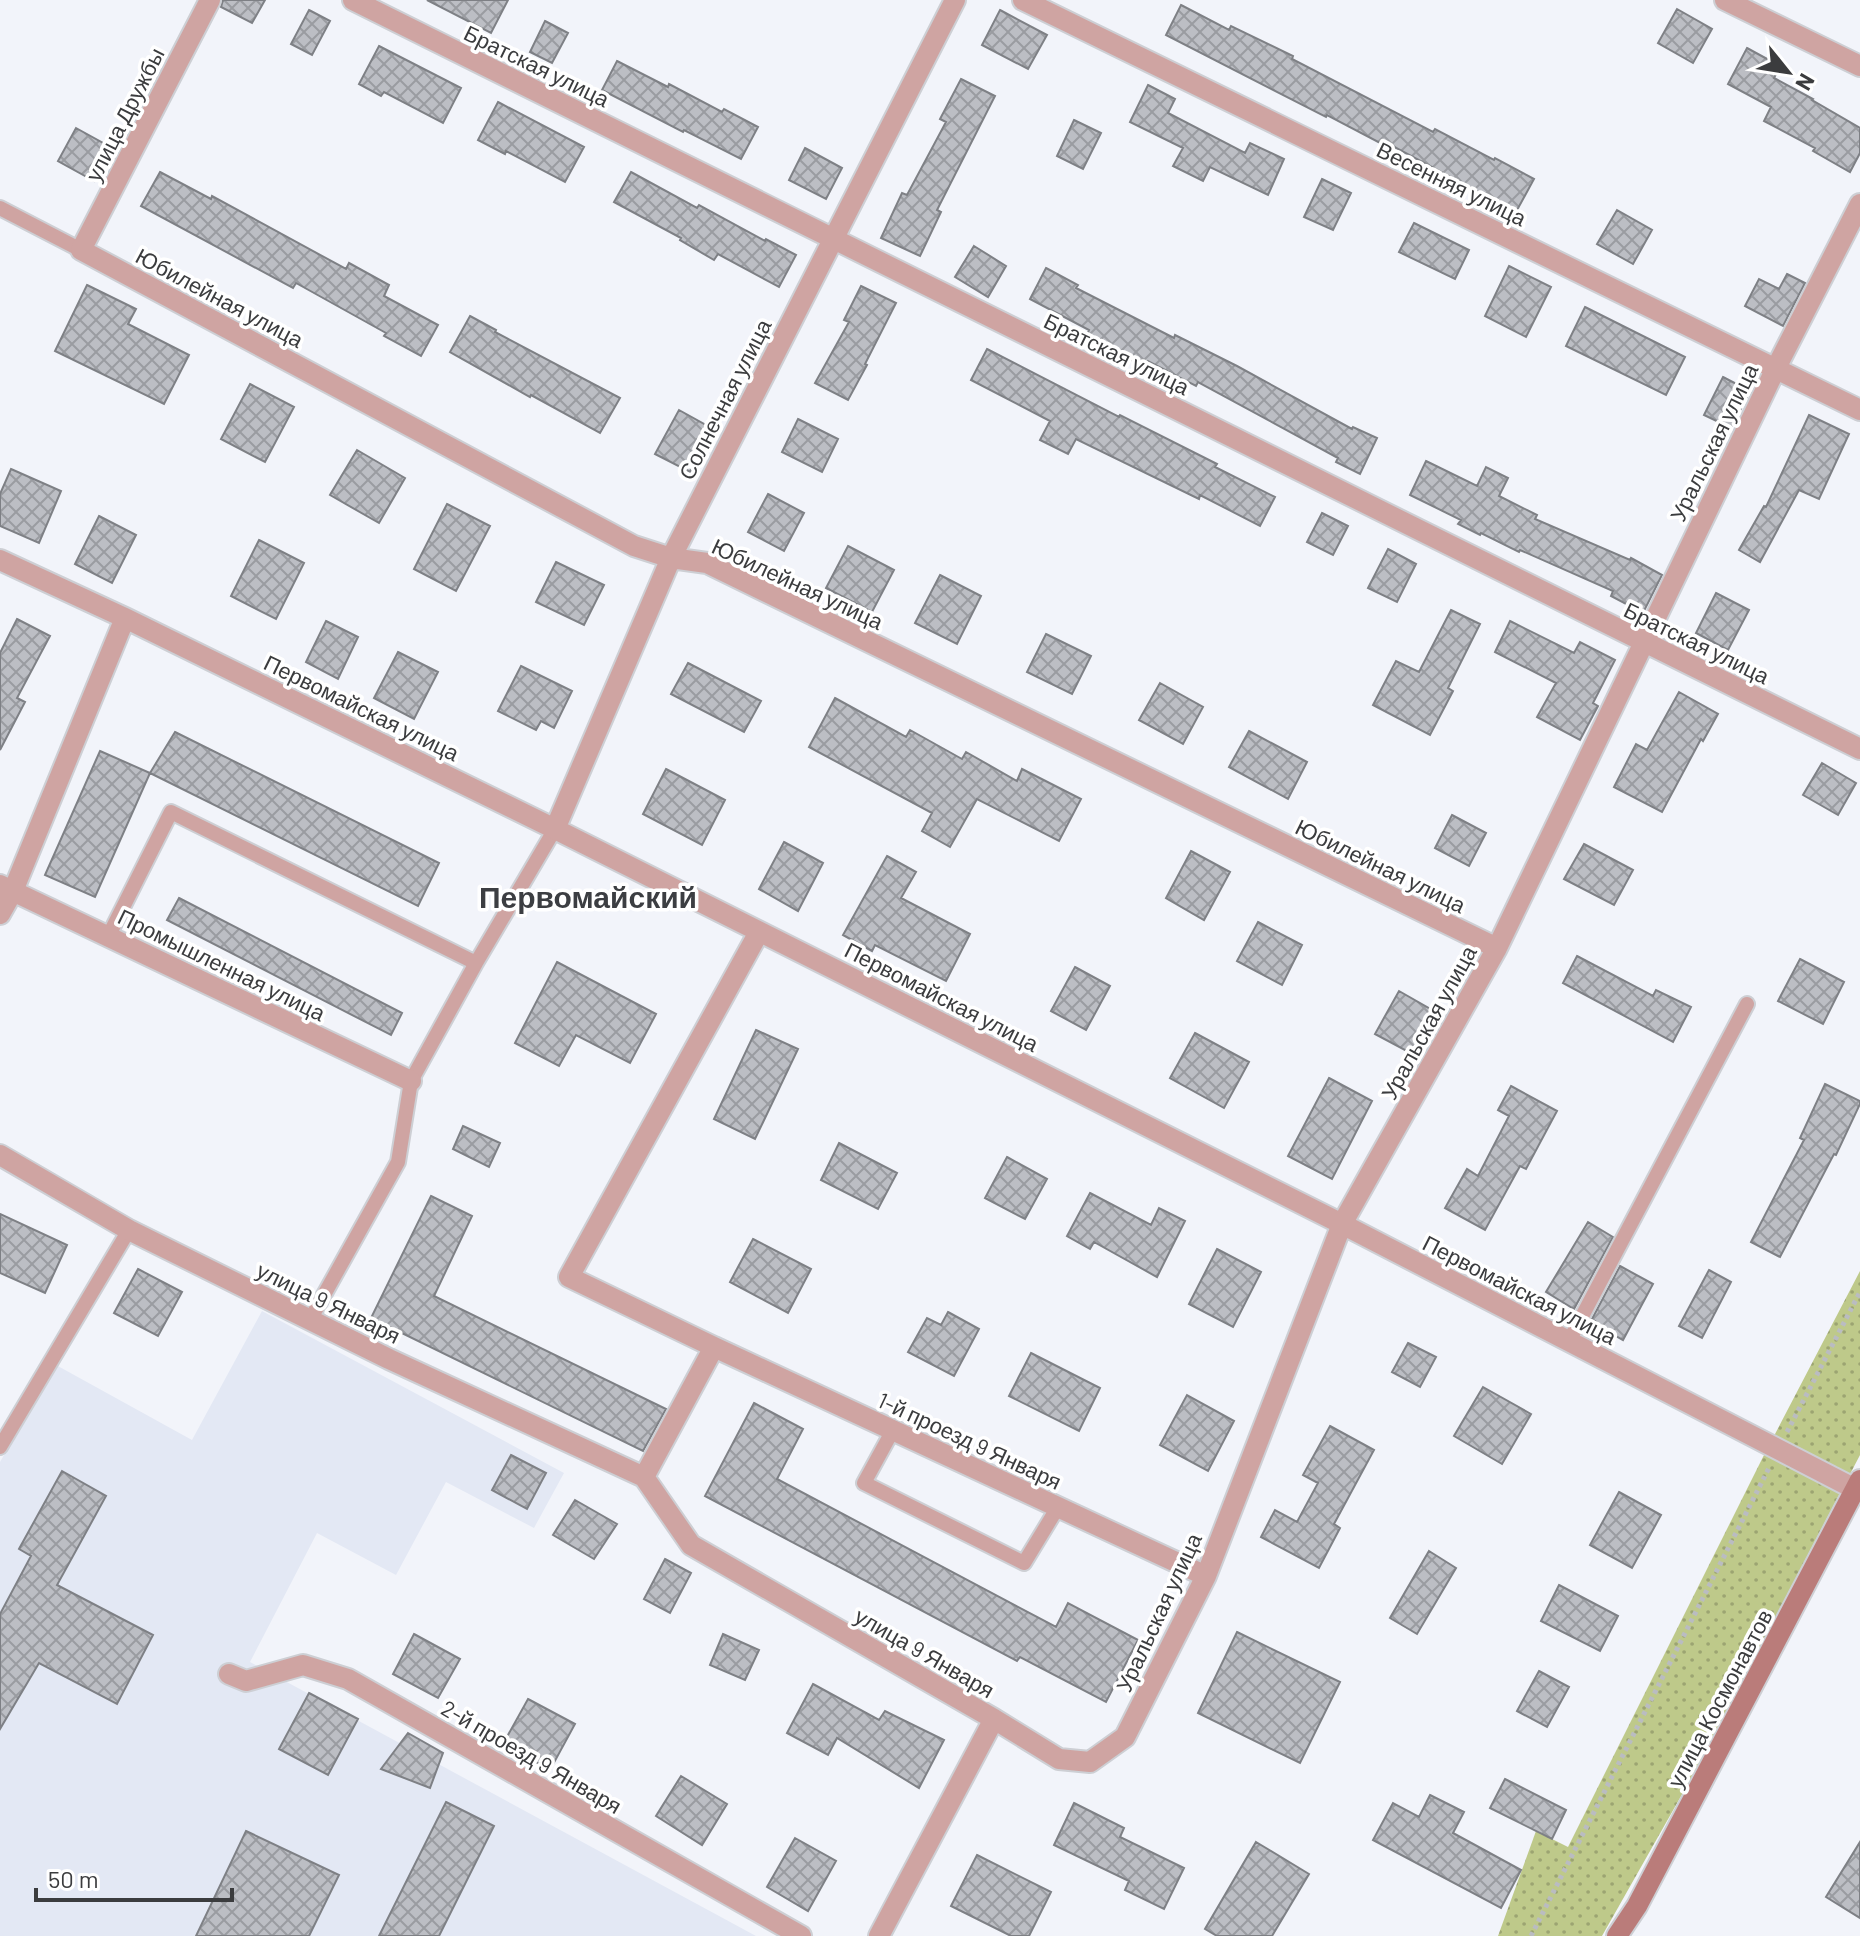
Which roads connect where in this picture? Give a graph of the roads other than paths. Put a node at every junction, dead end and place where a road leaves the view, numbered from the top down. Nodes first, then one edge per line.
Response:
1 (210, 0) edge
2 (353, 0) edge
3 (955, 0) edge
4 (1023, 0) edge
5 (1725, 0) edge
6 (1860, 66) edge
7 (1860, 204) edge
8 (0, 208) edge
9 (832, 238) junction
10 (81, 250) junction
11 (1776, 368) junction
12 (1860, 410) edge
13 (671, 558) junction
14 (0, 560) edge
15 (125, 618) junction
16 (1643, 642) junction
17 (1860, 749) edge
18 (555, 829) junction
19 (6, 888) edge
20 (0, 914) edge
21 (759, 932) junction
22 (108, 937) junction
23 (1497, 948) junction
24 (476, 963) junction
25 (1747, 1004) dead end
26 (411, 1081) junction
27 (0, 1155) edge
28 (1342, 1224) junction
29 (129, 1230) junction
30 (310, 1320) junction
31 (1569, 1341) junction
32 (714, 1347) junction
33 (893, 1430) junction
34 (0, 1447) edge
35 (644, 1477) junction
36 (1858, 1484) edge
37 (1058, 1507) junction
38 (1206, 1576) junction
39 (229, 1674) dead end
40 (994, 1719) junction
41 (801, 1936) edge
42 (879, 1936) edge
43 (1617, 1936) edge

1 - 10 street, улица Дружбы
2 - 9 street, Братская улица
3 - 9 street, Солнечная улица
4 - 11 street, Весенняя улица
5 - 6 street
7 - 11 street, Уральская улица
8 - 10 lane, Юбилейная улица
9 - 13 street, Солнечная улица
9 - 16 street, Братская улица
10 - 13 street, Юбилейная улица
11 - 12 street, Весенняя улица
11 - 16 street, Уральская улица
13 - 18 street, Солнечная улица
13 - 23 street, Юбилейная улица
14 - 15 street, Первомайская улица
15 - 18 street, Первомайская улица
15 - 19 street
16 - 17 street, Братская улица
16 - 23 street, Уральская улица
18 - 21 street, Первомайская улица
18 - 24 lane
19 - 20 street
19 - 22 street, Промышленная улица
21 - 28 street, Первомайская улица
21 - 32 street
22 - 24 lane
22 - 26 street, Промышленная улица
23 - 28 street, Уральская улица
24 - 26 lane
25 - 31 lane
26 - 30 lane
27 - 29 street, улица 9 Января
28 - 31 street, Первомайская улица
28 - 38 street, Уральская улица
29 - 30 street, улица 9 Января
29 - 34 lane
30 - 35 street, улица 9 Января
31 - 36 street, Первомайская улица
32 - 33 street, 1-й проезд 9 Января
32 - 35 street
33 - 37 street, 1-й проезд 9 Января
33 - 37 lane
35 - 40 street, улица 9 Января
36 - 43 main road, улица Космонавтов
37 - 38 street, 1-й проезд 9 Января
38 - 40 street, Уральская улица
39 - 41 street, 2-й проезд 9 Января
40 - 42 street, улица 9 Января

